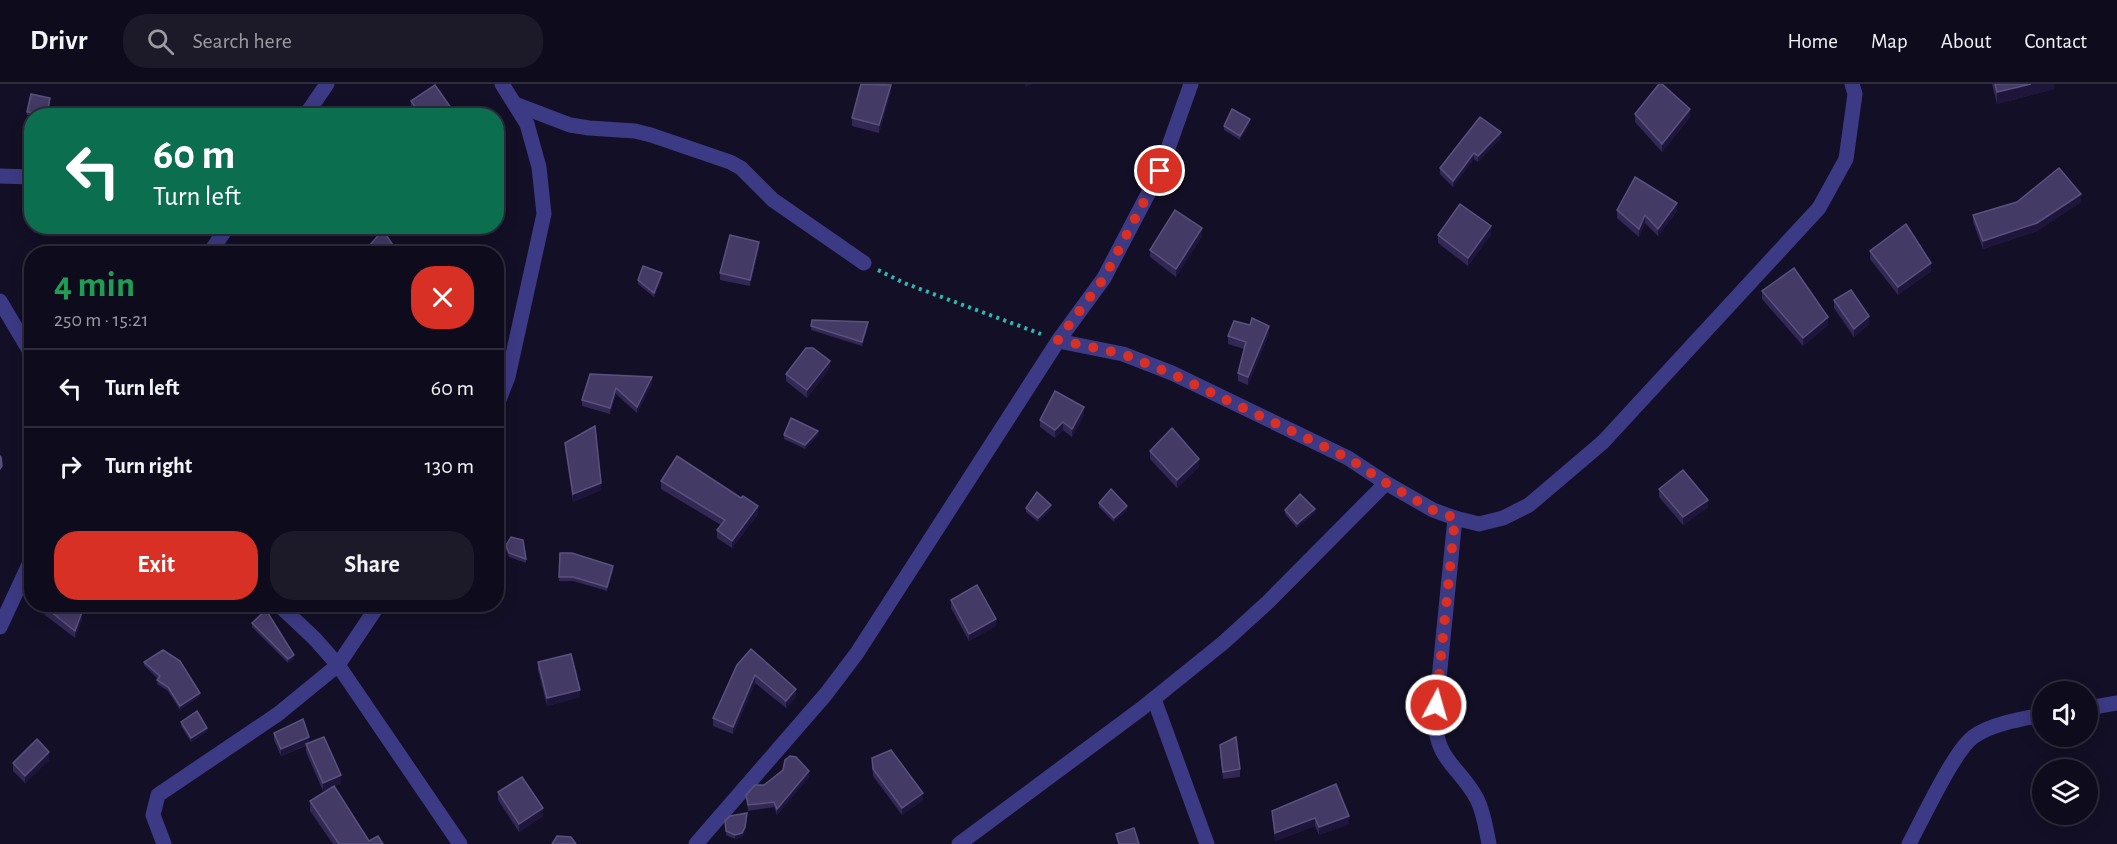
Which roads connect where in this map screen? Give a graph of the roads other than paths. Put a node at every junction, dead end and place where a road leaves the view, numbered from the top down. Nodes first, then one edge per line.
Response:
1 (327, 84) edge
2 (502, 84) edge
3 (1191, 84) edge
4 (1852, 84) edge
5 (516, 104) junction
6 (310, 108) edge
7 (0, 176) edge
8 (24, 177) edge
9 (864, 263) road end
10 (0, 301) edge
11 (1058, 340) junction
12 (24, 342) edge
13 (504, 387) edge
14 (1386, 483) junction
15 (1455, 518) junction
16 (24, 575) edge
17 (286, 612) edge
18 (374, 612) edge
19 (0, 627) edge
20 (338, 665) junction
21 (1154, 699) junction
22 (2117, 702) edge
23 (2098, 706) edge
24 (2032, 718) edge
25 (164, 844) edge
26 (460, 844) edge
27 (696, 844) edge
28 (959, 844) edge
29 (1207, 844) edge
30 (1490, 844) edge
31 (1909, 844) edge

1 - 6 street
2 - 5 street
3 - 11 street
4 - 15 street
5 - 9 street
5 - 13 street
7 - 8 street
10 - 12 street
11 - 14 street
11 - 27 street
14 - 15 street
14 - 21 street
15 - 30 street
16 - 19 street
17 - 20 street
18 - 20 street
20 - 25 street
20 - 26 street
21 - 28 street
21 - 29 street
22 - 23 street
24 - 31 street

